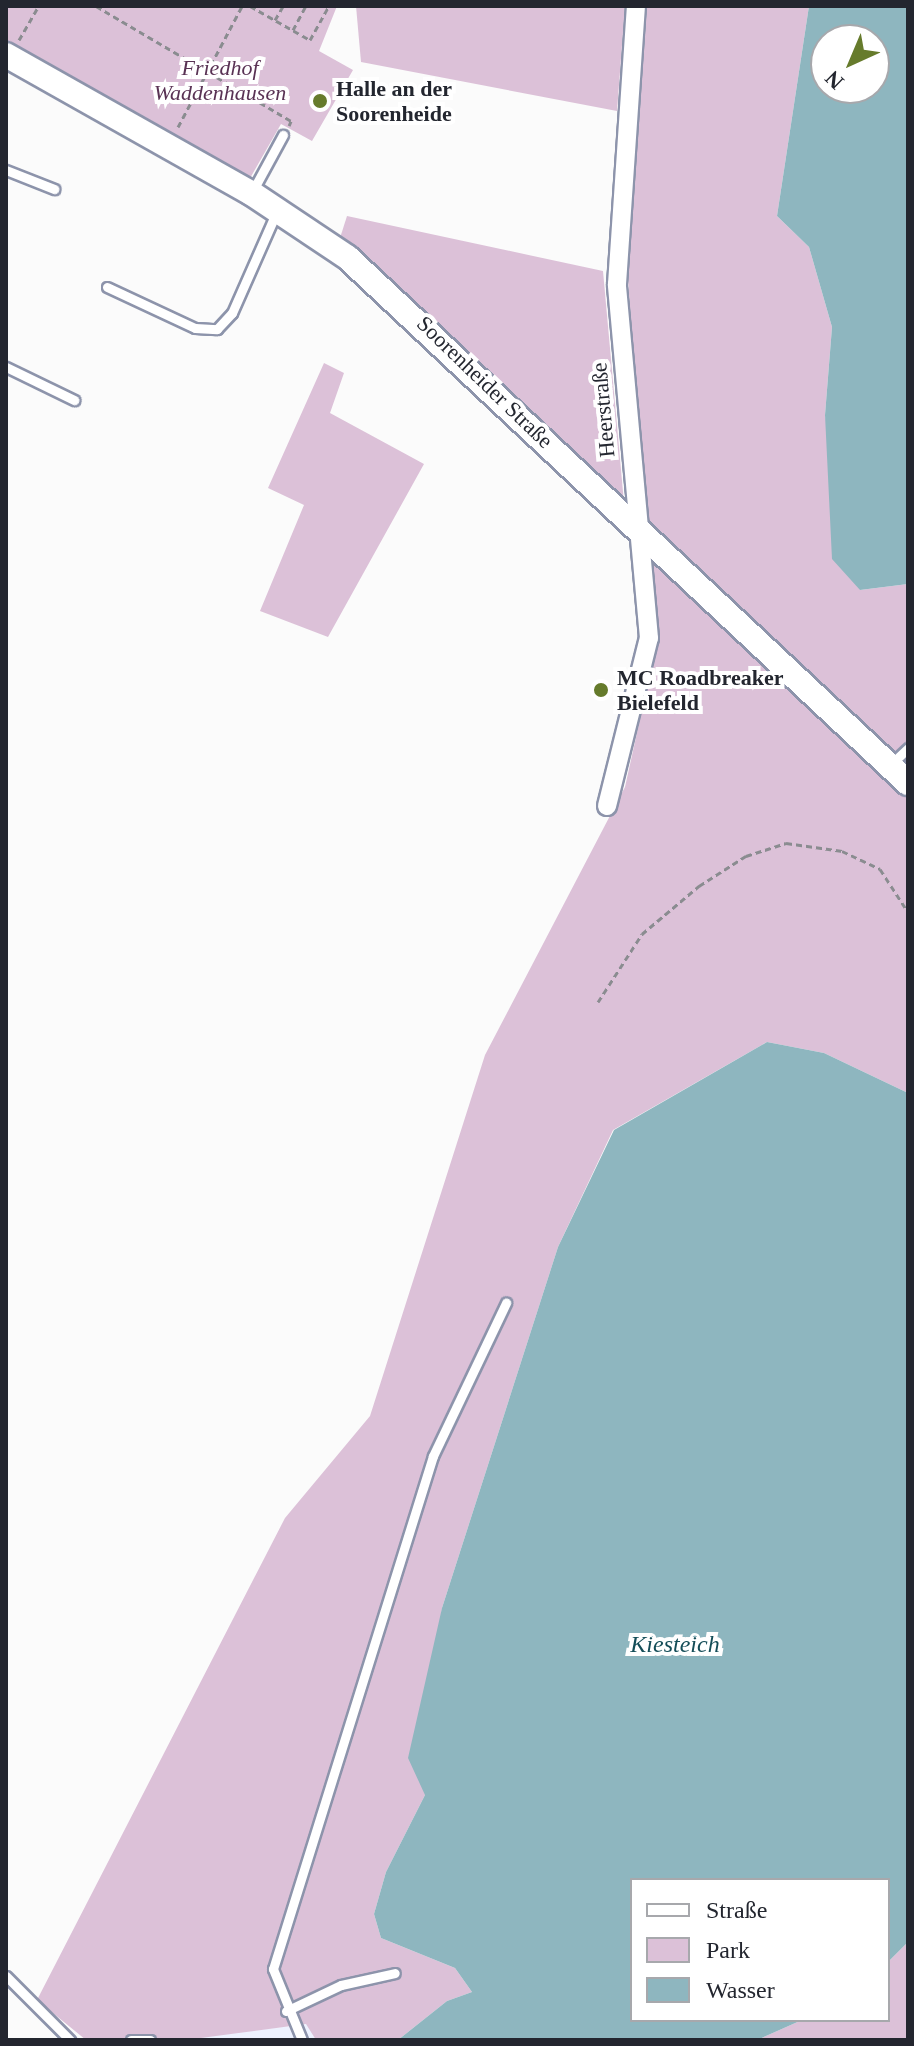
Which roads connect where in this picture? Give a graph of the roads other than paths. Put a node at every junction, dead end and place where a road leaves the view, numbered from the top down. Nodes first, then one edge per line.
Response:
1 (636, 6) edge
2 (8, 56) edge
3 (283, 135) road end
4 (6, 170) edge
5 (54, 189) dead end
6 (251, 193) junction
7 (278, 209) junction
8 (107, 287) dead end
9 (6, 367) edge
10 (74, 400) dead end
11 (637, 529) junction
12 (908, 748) edge
13 (890, 766) junction
14 (908, 783) edge
15 (607, 806) dead end
16 (506, 1303) dead end
17 (395, 1973) dead end
18 (6, 1976) edge
19 (286, 2011) junction
20 (70, 2040) edge
21 (131, 2040) edge
22 (150, 2040) edge
23 (302, 2040) edge

1 - 11 street, Heerstraße
2 - 6 main road, Soorenheider Straße
3 - 6 lane
4 - 5 lane
6 - 7 main road, Soorenheider Straße
7 - 8 lane
7 - 11 main road, Soorenheider Straße
9 - 10 lane
11 - 13 main road, Soorenheider Straße
11 - 15 street, Heerstraße
12 - 13 lane
13 - 14 main road, Soorenheider Straße
16 - 19 lane
17 - 19 lane
18 - 20 lane
19 - 23 lane
21 - 22 lane

